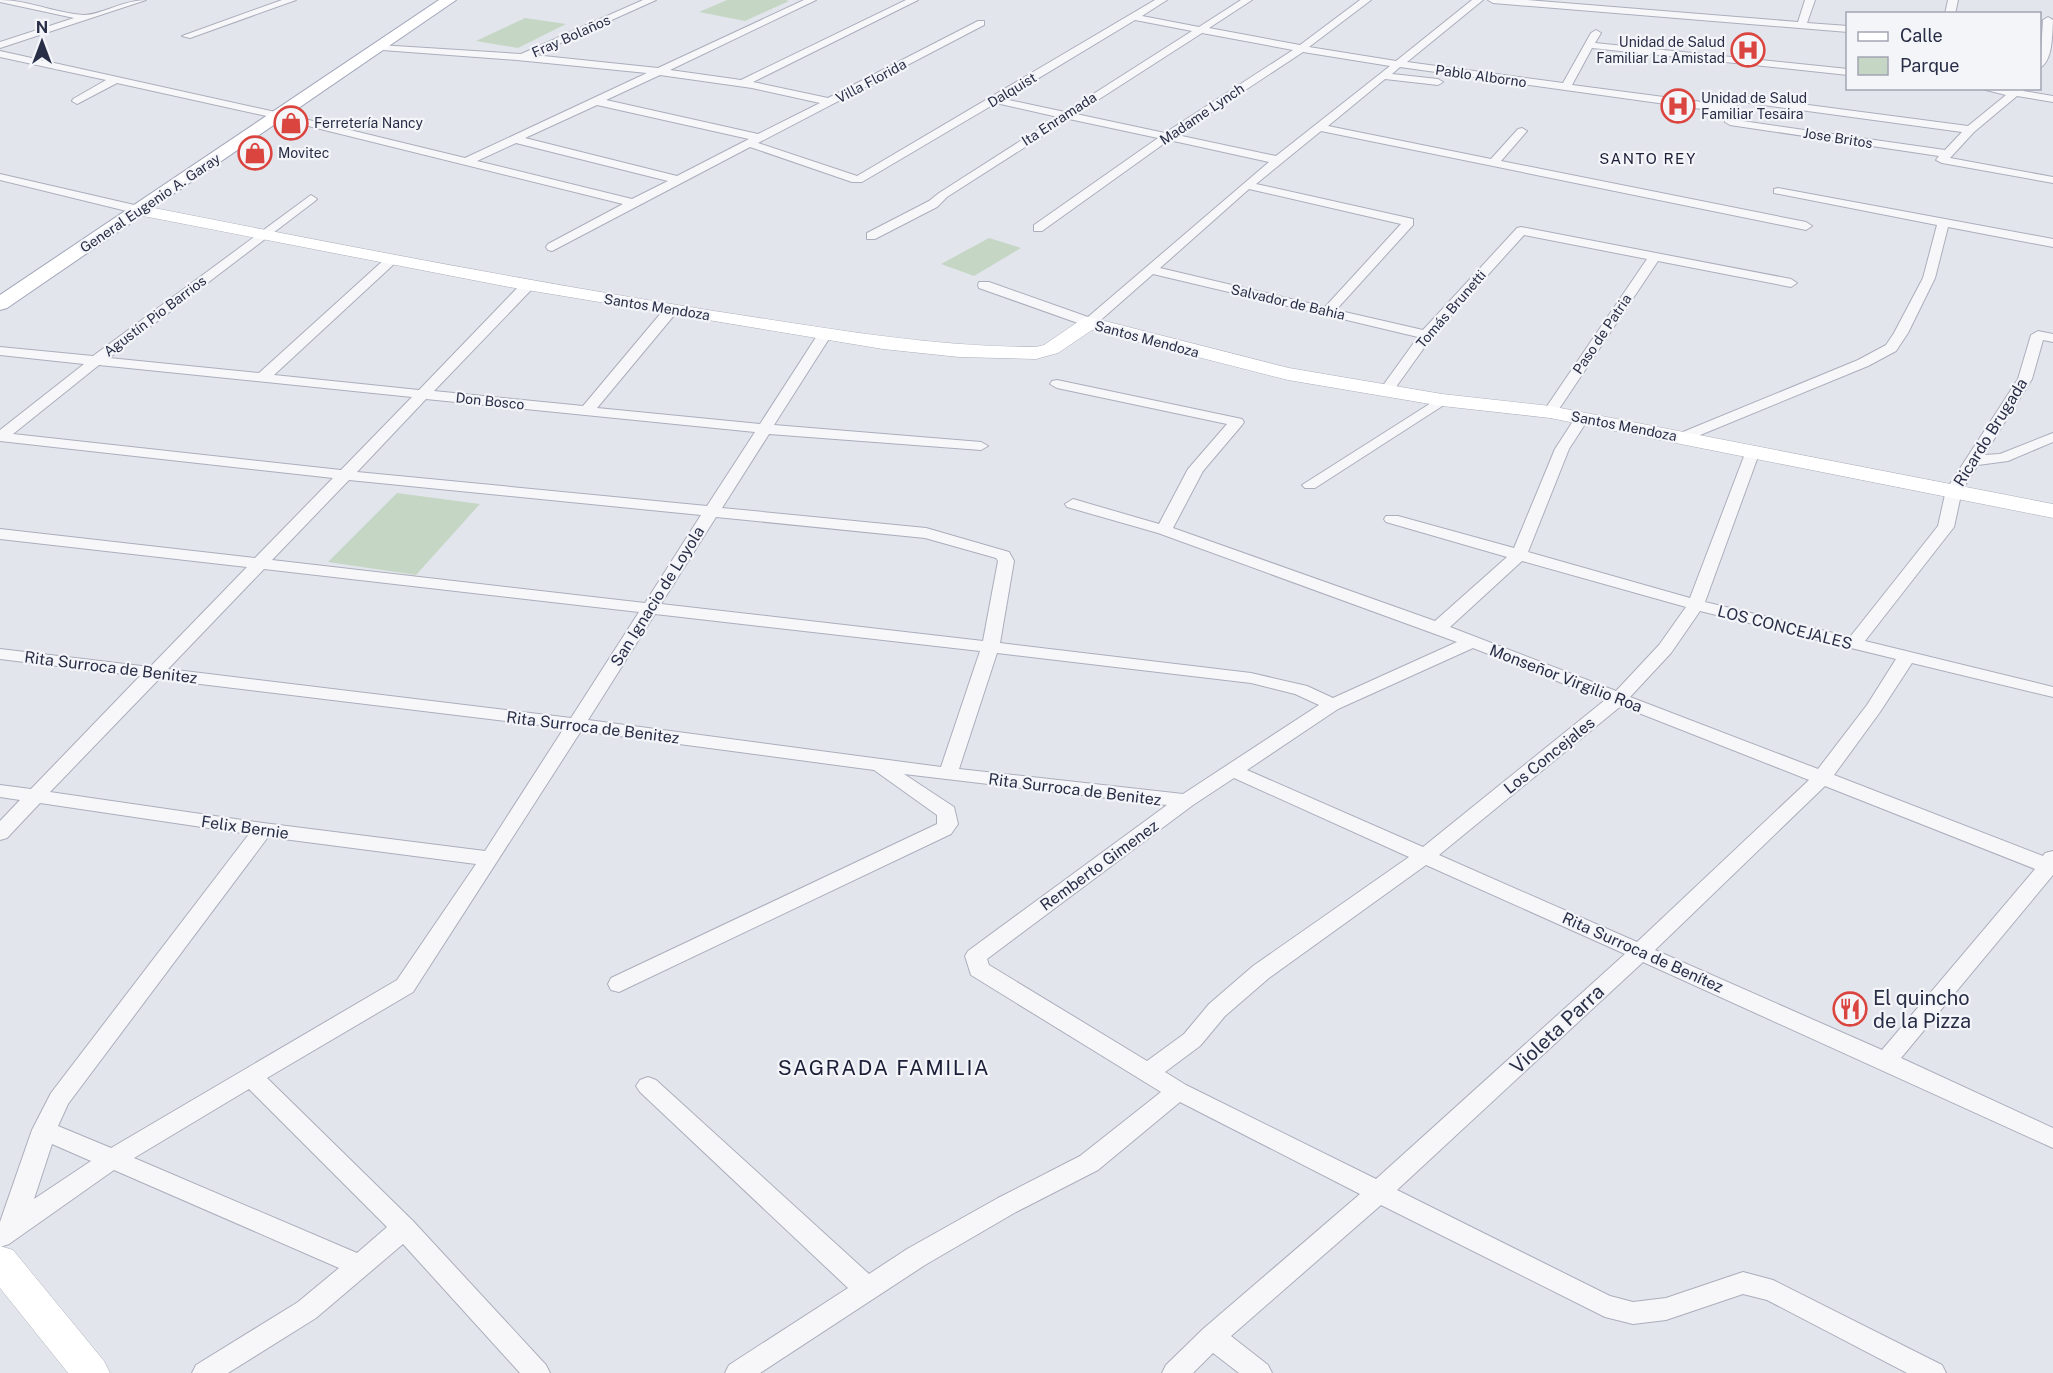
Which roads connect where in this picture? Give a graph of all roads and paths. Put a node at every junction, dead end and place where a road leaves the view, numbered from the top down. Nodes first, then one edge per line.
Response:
1 (141, 0) edge
2 (272, 0) edge
3 (448, 0) edge
4 (651, 0) edge
5 (811, 0) edge
6 (913, 0) edge
7 (1162, 0) edge
8 (1247, 0) edge
9 (1366, 0) edge
10 (1478, 0) edge
11 (1493, 0) edge
12 (1810, 0) edge
13 (11, 1) edge
14 (287, 1) edge
15 (1133, 17) junction
16 (85, 18) junction
17 (2048, 20) dead end
18 (981, 23) dead end
19 (1802, 24) junction
20 (1846, 28) edge
21 (1199, 29) junction
22 (1596, 33) dead end
23 (187, 36) dead end
24 (0, 45) edge
25 (1589, 45) junction
26 (382, 47) junction
27 (2043, 48) edge
28 (1301, 49) junction
29 (0, 54) edge
30 (524, 56) junction
31 (2041, 64) edge
32 (1398, 65) junction
33 (657, 72) junction
34 (1846, 72) edge
35 (1383, 76) junction
36 (116, 80) junction
37 (743, 83) junction
38 (1454, 84) dead end
39 (1564, 88) junction
40 (1580, 90) junction
41 (2019, 91) edge
42 (1524, 93) dead end
43 (2053, 99) edge
44 (77, 100) dead end
45 (995, 100) junction
46 (595, 101) junction
47 (831, 102) junction
48 (1728, 109) junction
49 (1066, 115) junction
50 (280, 116) junction
51 (1318, 127) junction
52 (1970, 130) junction
53 (1522, 132) dead end
54 (1168, 136) junction
55 (515, 139) junction
56 (756, 141) junction
57 (1944, 157) junction
58 (1278, 160) junction
59 (466, 162) junction
60 (1493, 163) junction
61 (0, 177) edge
62 (676, 179) junction
63 (2053, 180) edge
64 (1247, 185) junction
65 (1778, 191) dead end
66 (311, 199) dead end
67 (632, 203) junction
68 (139, 210) junction
69 (1944, 221) junction
70 (1806, 226) dead end
71 (1038, 228) dead end
72 (263, 235) junction
73 (871, 236) dead end
74 (2053, 243) edge
75 (552, 247) dead end
76 (1655, 256) junction
77 (390, 261) junction
78 (1150, 269) junction
79 (1791, 283) dead end
80 (984, 285) dead end
81 (527, 286) junction
82 (0, 304) edge
83 (671, 310) junction
84 (1328, 311) junction
85 (1089, 322) junction
86 (825, 334) junction
87 (1426, 335) junction
88 (2046, 336) edge
89 (0, 351) edge
90 (96, 361) junction
91 (263, 377) junction
92 (1057, 384) dead end
93 (1386, 391) junction
94 (423, 394) junction
95 (1442, 400) junction
96 (587, 411) junction
97 (1550, 412) junction
98 (1582, 418) junction
99 (764, 429) junction
100 (0, 437) edge
101 (1683, 437) junction
102 (2053, 437) edge
103 (981, 446) dead end
104 (1753, 451) junction
105 (1972, 460) junction
106 (345, 475) junction
107 (1310, 485) dead end
108 (1954, 490) junction
109 (1073, 504) dead end
110 (2053, 511) edge
111 (710, 512) junction
112 (1392, 519) dead end
113 (1164, 530) junction
114 (0, 534) edge
115 (1519, 555) junction
116 (259, 564) junction
117 (1696, 605) junction
118 (649, 609) junction
119 (1438, 628) junction
120 (1473, 641) junction
121 (1854, 643) junction
122 (990, 648) junction
123 (0, 654) edge
124 (1906, 656) junction
125 (155, 673) junction
126 (2053, 692) edge
127 (1619, 698) junction
128 (1332, 705) junction
129 (575, 724) junction
130 (878, 765) junction
131 (1231, 770) junction
132 (948, 774) junction
133 (1822, 778) junction
134 (0, 791) edge
135 (36, 796) junction
136 (1186, 801) junction
137 (263, 830) junction
138 (0, 833) edge
139 (1426, 855) junction
140 (490, 860) junction
141 (2052, 864) edge
142 (1641, 951) junction
143 (619, 984) dead end
144 (1886, 1061) junction
145 (1148, 1072) junction
146 (252, 1078) junction
147 (648, 1086) dead end
148 (1178, 1091) junction
149 (44, 1130) junction
150 (2053, 1139) edge
151 (112, 1160) junction
152 (1379, 1192) junction
153 (404, 1228) junction
154 (6, 1231) edge
155 (0, 1261) edge
156 (359, 1265) junction
157 (867, 1289) junction
158 (1212, 1337) junction
159 (91, 1373) edge
160 (205, 1373) edge
161 (537, 1373) edge
162 (738, 1373) edge
163 (1175, 1373) edge
164 (1259, 1373) edge
165 (1933, 1373) edge

1 - 16 street
2 - 14 street
3 - 26 main road, General Eugenio A. Garay
4 - 30 street, Fray Bolaños
5 - 33 street
6 - 37 street
7 - 15 street, Dalquist
8 - 21 street, Ita Enramada
9 - 28 street, Madame Lynch
10 - 32 street
11 - 19 street
12 - 19 street
13 - 16 street
14 - 23 street
15 - 21 street, Pablo Alborno
15 - 45 street, Dalquist
16 - 24 street
17 - 27 street
18 - 47 street, Villa Florida
19 - 20 street
21 - 28 street, Pablo Alborno
21 - 49 street, Ita Enramada
22 - 25 street
25 - 34 street
25 - 39 street
26 - 30 street
26 - 50 main road, General Eugenio A. Garay
27 - 31 street
28 - 32 street, Pablo Alborno
28 - 54 street, Madame Lynch
29 - 36 street
30 - 33 street
32 - 35 street
32 - 39 street, Pablo Alborno
33 - 37 street
33 - 46 street
35 - 38 street
35 - 51 street
36 - 44 street
36 - 50 street
37 - 47 street
39 - 40 street, Pablo Alborno
40 - 42 street
40 - 48 street, Pablo Alborno
41 - 43 street
41 - 52 street
45 - 49 street
45 - 56 street, Dalquist
46 - 55 street
46 - 56 street
47 - 56 street, Villa Florida
48 - 52 street
48 - 57 street, Jose Britos
49 - 54 street
49 - 73 street, Ita Enramada
50 - 59 street
50 - 68 main road, General Eugenio A. Garay
51 - 58 street
51 - 60 street
52 - 57 street
53 - 60 street
54 - 58 street
54 - 71 street, Madame Lynch
55 - 59 street
55 - 62 street
56 - 62 street, Villa Florida
57 - 63 street, Jose Britos
58 - 64 street
59 - 67 street
60 - 70 street
61 - 68 street
62 - 67 street, Villa Florida
64 - 78 street
64 - 84 street
65 - 69 street
66 - 72 street, Agustín Pio Barrios
67 - 75 street, Villa Florida
68 - 72 street, Santos Mendoza
68 - 82 main road, General Eugenio A. Garay
69 - 74 street
69 - 101 street
72 - 77 street, Santos Mendoza
72 - 90 street, Agustín Pio Barrios
76 - 79 street
76 - 87 street, Tomás Brunetti
76 - 97 street, Paso de Patria
77 - 81 street, Santos Mendoza
77 - 91 street
78 - 84 street, Salvador de Bahia
78 - 85 street
80 - 85 street
81 - 83 street, Santos Mendoza
81 - 94 street
83 - 86 street, Santos Mendoza
83 - 96 street
84 - 87 street, Salvador de Bahia
85 - 86 street, Santos Mendoza
85 - 93 street, Santos Mendoza
86 - 99 street, San Ignacio de Loyola
87 - 93 street, Tomás Brunetti
88 - 105 street, Ricardo Brugada
89 - 90 street, Don Bosco
90 - 91 street, Don Bosco
90 - 100 street, Agustín Pio Barrios
91 - 94 street, Don Bosco
92 - 113 street
93 - 95 street, Santos Mendoza
94 - 96 street, Don Bosco
94 - 106 street
95 - 97 street, Santos Mendoza
95 - 107 street
96 - 99 street, Don Bosco
97 - 98 street, Santos Mendoza
98 - 101 street, Santos Mendoza
98 - 115 street
99 - 103 street, Don Bosco
99 - 111 street, San Ignacio de Loyola
100 - 106 street
101 - 104 street, Santos Mendoza
102 - 105 street
104 - 108 street, Santos Mendoza
104 - 117 street, Los Concejales
105 - 108 street, Ricardo Brugada
106 - 111 street
106 - 116 street
108 - 110 street, Santos Mendoza
108 - 121 street, Ricardo Brugada
109 - 113 street, Monseñor Virgilio Roa
111 - 118 street, San Ignacio de Loyola
111 - 122 street
112 - 115 street, LOS CONCEJALES
113 - 119 street, Monseñor Virgilio Roa
114 - 116 street
115 - 117 street, LOS CONCEJALES
115 - 119 street
116 - 118 street
116 - 125 street
117 - 121 street, LOS CONCEJALES
117 - 127 street, Los Concejales
118 - 122 street
118 - 129 street, San Ignacio de Loyola
119 - 120 street, Monseñor Virgilio Roa
120 - 127 street, Monseñor Virgilio Roa
120 - 128 street, Remberto Gimenez
121 - 124 street, LOS CONCEJALES
122 - 128 street
122 - 132 street
123 - 125 street, Rita Surroca de Benitez
124 - 126 street, LOS CONCEJALES
124 - 133 street, Violeta Parra
125 - 129 street, Rita Surroca de Benitez
125 - 135 street
127 - 133 street, Monseñor Virgilio Roa
127 - 139 street, Los Concejales
128 - 131 street, Remberto Gimenez
129 - 130 street, Rita Surroca de Benitez
129 - 140 street, San Ignacio de Loyola
130 - 132 street, Rita Surroca de Benitez
130 - 143 street
131 - 136 street, Remberto Gimenez
131 - 139 street, Rita Surroca de Benítez
132 - 136 street, Rita Surroca de Benitez
133 - 141 street, Monseñor Virgilio Roa
133 - 142 street, Violeta Parra
134 - 135 street, Felix Bernie
135 - 137 street, Felix Bernie
135 - 138 street
136 - 145 street, Remberto Gimenez
137 - 140 street, Felix Bernie
137 - 149 street
139 - 142 street, Rita Surroca de Benítez
139 - 145 street, Los Concejales
140 - 146 street, San Ignacio de Loyola
141 - 144 street
142 - 144 street, Rita Surroca de Benítez
142 - 152 street, Violeta Parra
144 - 150 street, Rita Surroca de Benítez
145 - 148 street, Remberto Gimenez
146 - 151 street, San Ignacio de Loyola
146 - 153 street
147 - 157 street
148 - 152 street, Remberto Gimenez
148 - 157 street
149 - 151 street
149 - 154 street
151 - 154 street, San Ignacio de Loyola
151 - 156 street
152 - 158 street, Violeta Parra
152 - 165 street, Remberto Gimenez
153 - 156 street
153 - 161 street
155 - 159 street
156 - 160 street
157 - 162 street
158 - 163 street, Violeta Parra
158 - 164 street

